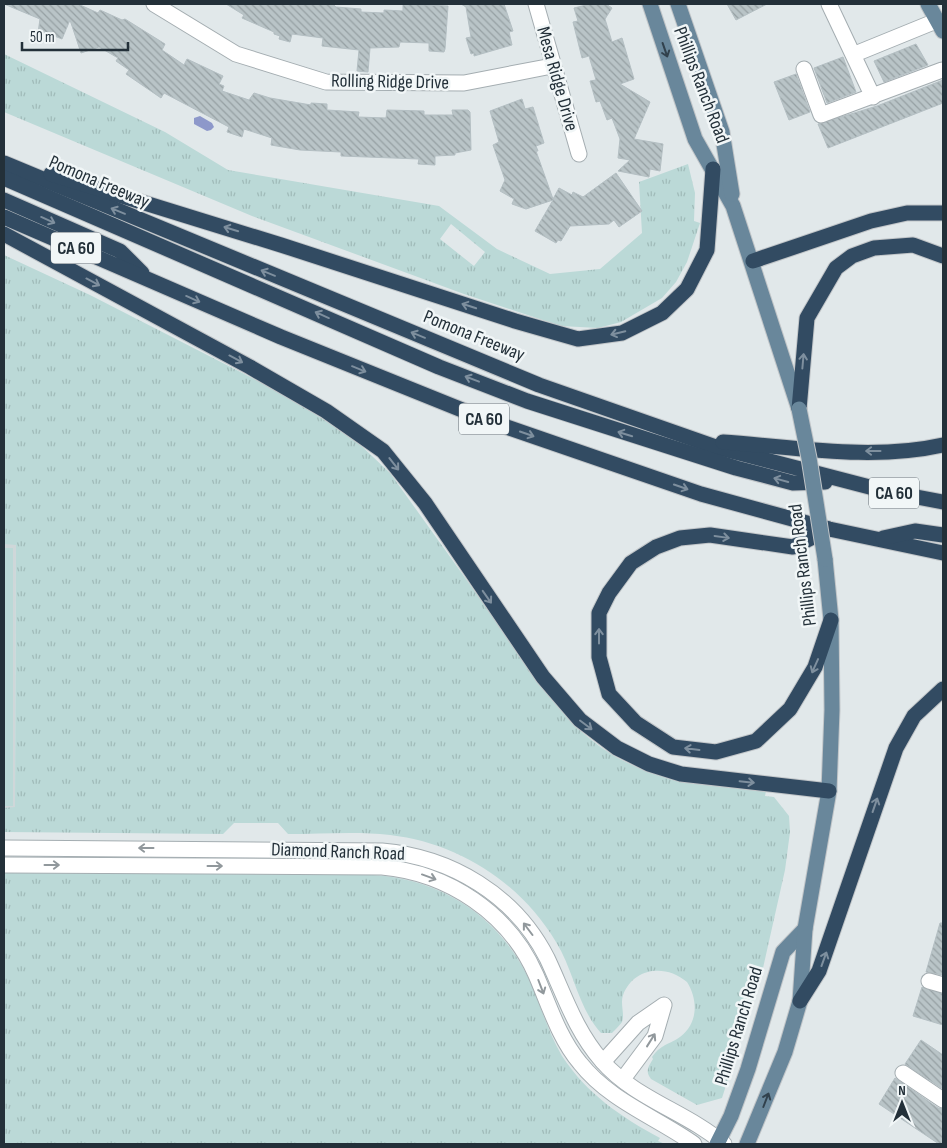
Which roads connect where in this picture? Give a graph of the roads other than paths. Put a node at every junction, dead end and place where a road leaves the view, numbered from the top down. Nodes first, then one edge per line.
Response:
1 (154, 4) edge
2 (536, 4) edge
3 (650, 4) edge
4 (678, 4) edge
5 (829, 4) edge
6 (928, 4) edge
7 (941, 23) edge
8 (855, 54) junction
9 (552, 66) junction
10 (804, 68) dead end
11 (942, 70) dead end
12 (873, 97) junction
13 (579, 154) dead end
14 (4, 161) edge
15 (713, 169) junction
16 (4, 178) edge
17 (4, 200) edge
18 (733, 206) junction
19 (943, 212) edge
20 (4, 217) edge
21 (4, 234) edge
22 (943, 256) edge
23 (753, 261) junction
24 (149, 280) junction
25 (799, 409) junction
26 (694, 440) junction
27 (943, 445) edge
28 (846, 481) junction
29 (943, 502) edge
30 (829, 529) junction
31 (943, 535) edge
32 (877, 540) junction
33 (943, 553) edge
34 (831, 620) junction
35 (943, 689) edge
36 (829, 791) junction
37 (4, 848) edge
38 (4, 865) edge
39 (805, 929) junction
40 (800, 1001) junction
41 (603, 1062) junction
42 (903, 1073) dead end
43 (623, 1079) junction
44 (943, 1100) edge
45 (720, 1143) edge
46 (694, 1144) edge
47 (747, 1144) edge

1 - 9 street, Rolling Ridge Drive
2 - 9 street, Mesa Ridge Drive
3 -> 15 main road, Phillips Ranch Road
4 - 18 main road, Phillips Ranch Road
5 - 8 street
6 - 7 main road
7 - 8 street
8 - 12 street
9 - 13 street, Mesa Ridge Drive
10 - 12 street
11 - 12 street
15 -> 14 highway
26 -> 14 highway, Pomona Freeway / CA 60
15 - 18 main road, Phillips Ranch Road
28 -> 16 highway
17 -> 24 highway
18 - 23 main road, Phillips Ranch Road
19 - 23 highway
20 - 24 highway, CA 60
21 -> 36 highway
25 -> 22 highway
23 - 25 main road, Phillips Ranch Road
24 -> 30 highway, CA 60
25 - 34 main road, Phillips Ranch Road, bridge
27 -> 26 highway
26 - 28 highway, Pomona Freeway / CA 60
28 - 29 highway, Pomona Freeway / CA 60
30 - 32 highway, CA 60
34 -> 30 highway
31 - 32 highway
32 - 33 highway, CA 60
34 - 36 main road, Phillips Ranch Road
40 -> 35 highway
36 - 39 main road, Phillips Ranch Road
41 -> 37 street, Diamond Ranch Road
38 -> 46 street, Diamond Ranch Road
39 - 40 main road, Phillips Ranch Road
39 - 45 main road, Phillips Ranch Road
47 -> 40 main road, Phillips Ranch Road
41 - 43 street, Diamond Ranch Road
43 -> 41 street
42 - 44 street
43 - 45 street, Diamond Ranch Road

